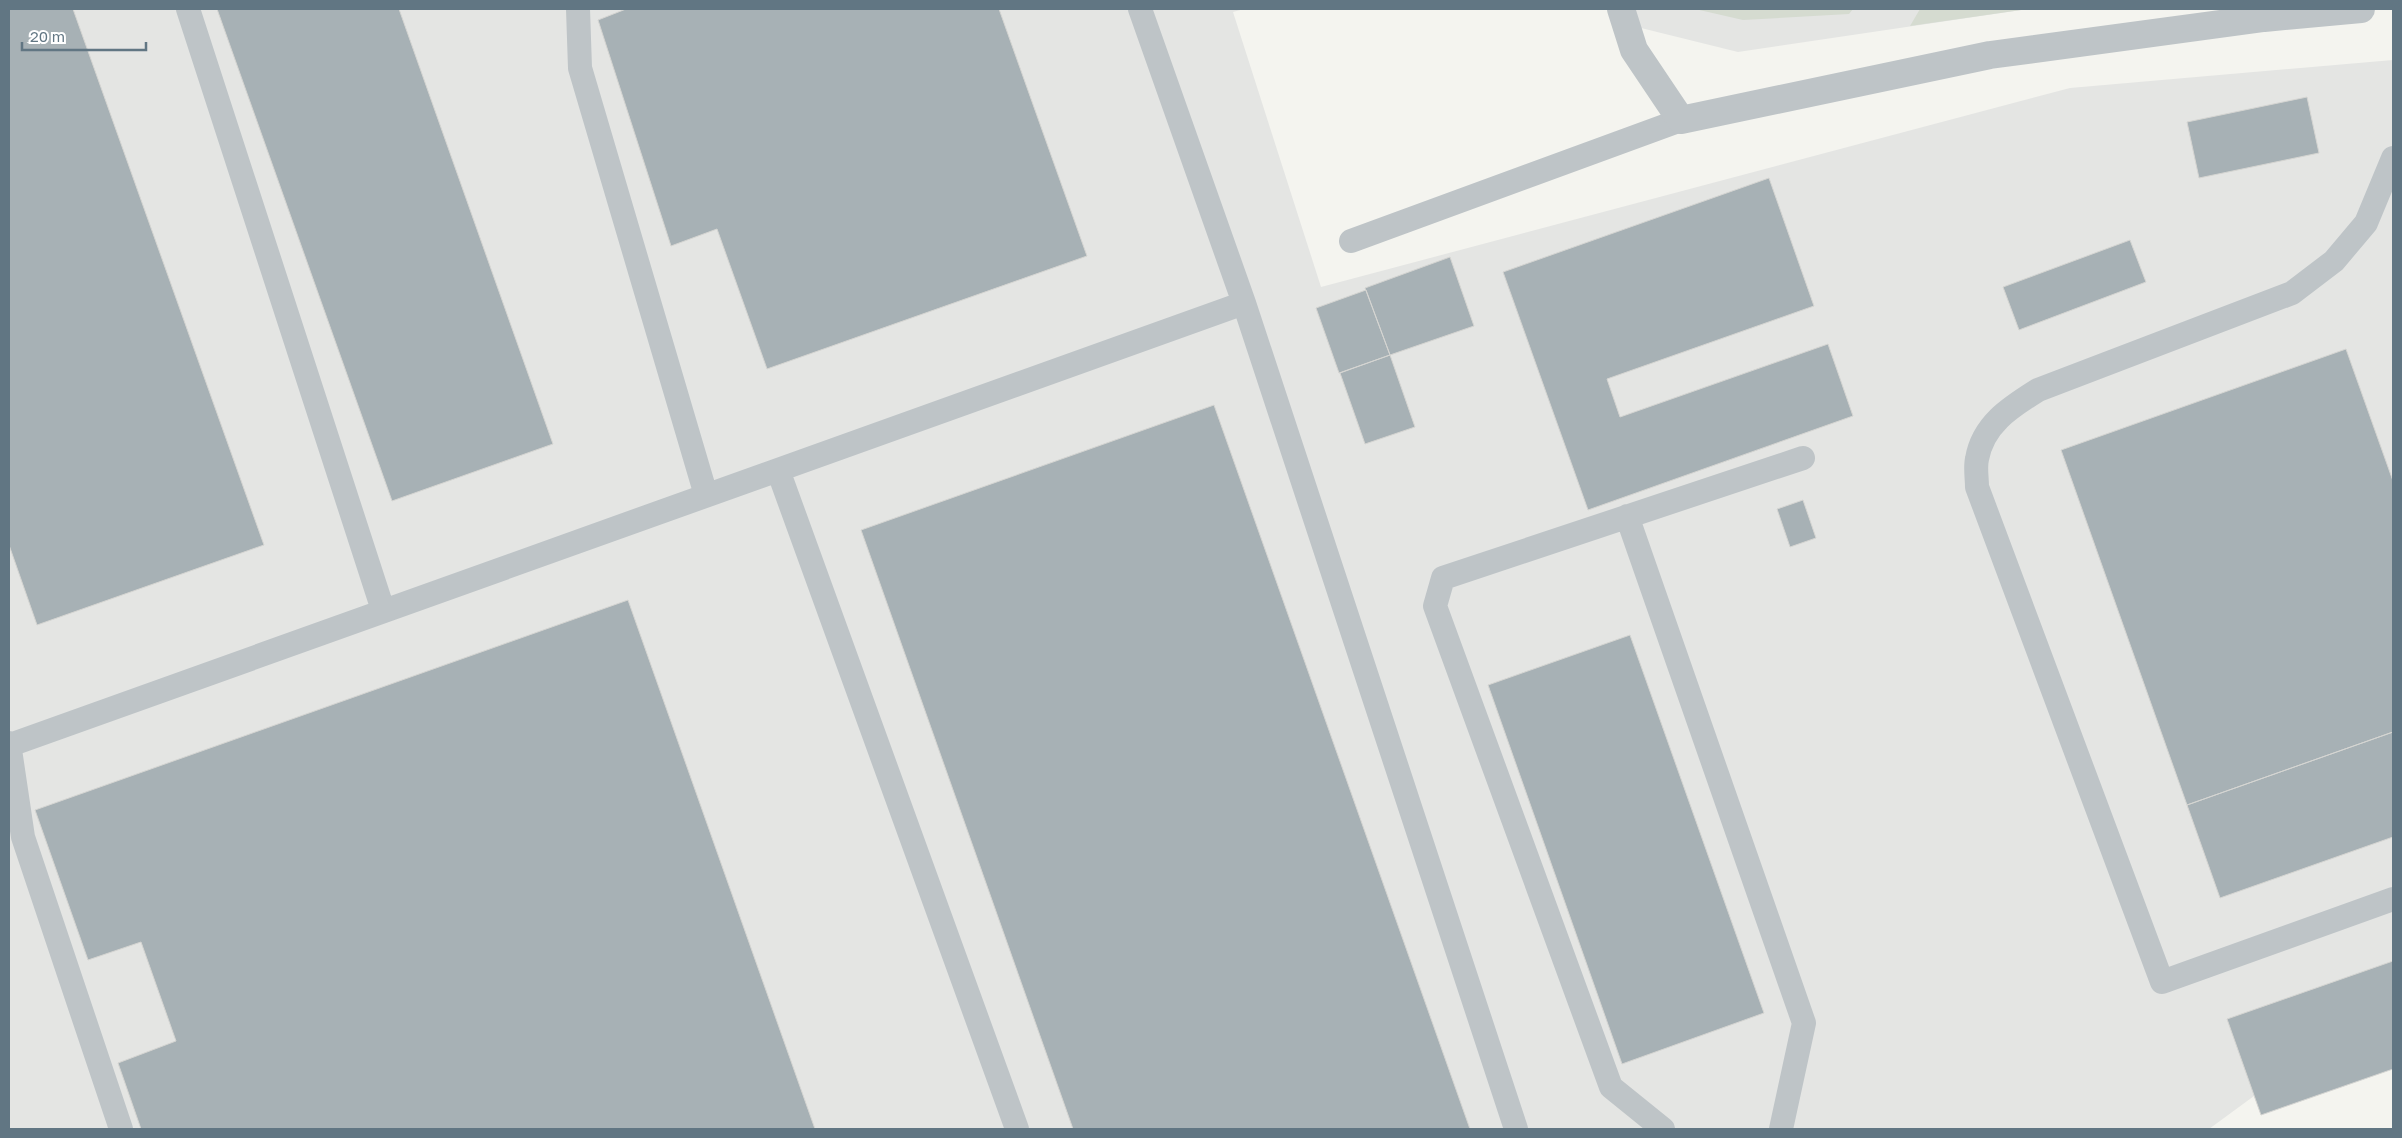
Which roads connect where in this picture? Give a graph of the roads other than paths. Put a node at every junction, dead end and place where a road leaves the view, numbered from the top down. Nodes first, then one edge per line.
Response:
1 (188, 9) edge
2 (578, 9) edge
3 (1140, 9) edge
4 (1621, 9) edge
5 (2361, 9) edge
6 (1682, 120) junction
7 (2393, 158) edge
8 (1351, 241) dead end
9 (1244, 304) junction
10 (1803, 458) dead end
11 (778, 470) junction
12 (706, 495) junction
13 (1627, 516) junction
14 (383, 610) junction
15 (9, 744) edge
16 (2393, 899) edge
17 (121, 1129) edge
18 (1017, 1129) edge
19 (1516, 1129) edge
20 (1663, 1129) edge
21 (1781, 1129) edge

1 - 14 lane
2 - 12 lane
3 - 9 lane
4 - 6 street
5 - 6 street
6 - 8 lane
7 - 16 lane
9 - 11 lane
9 - 19 lane
10 - 13 lane
11 - 12 lane
11 - 18 lane
12 - 14 lane
13 - 20 lane
13 - 21 lane
14 - 15 lane
15 - 17 lane

